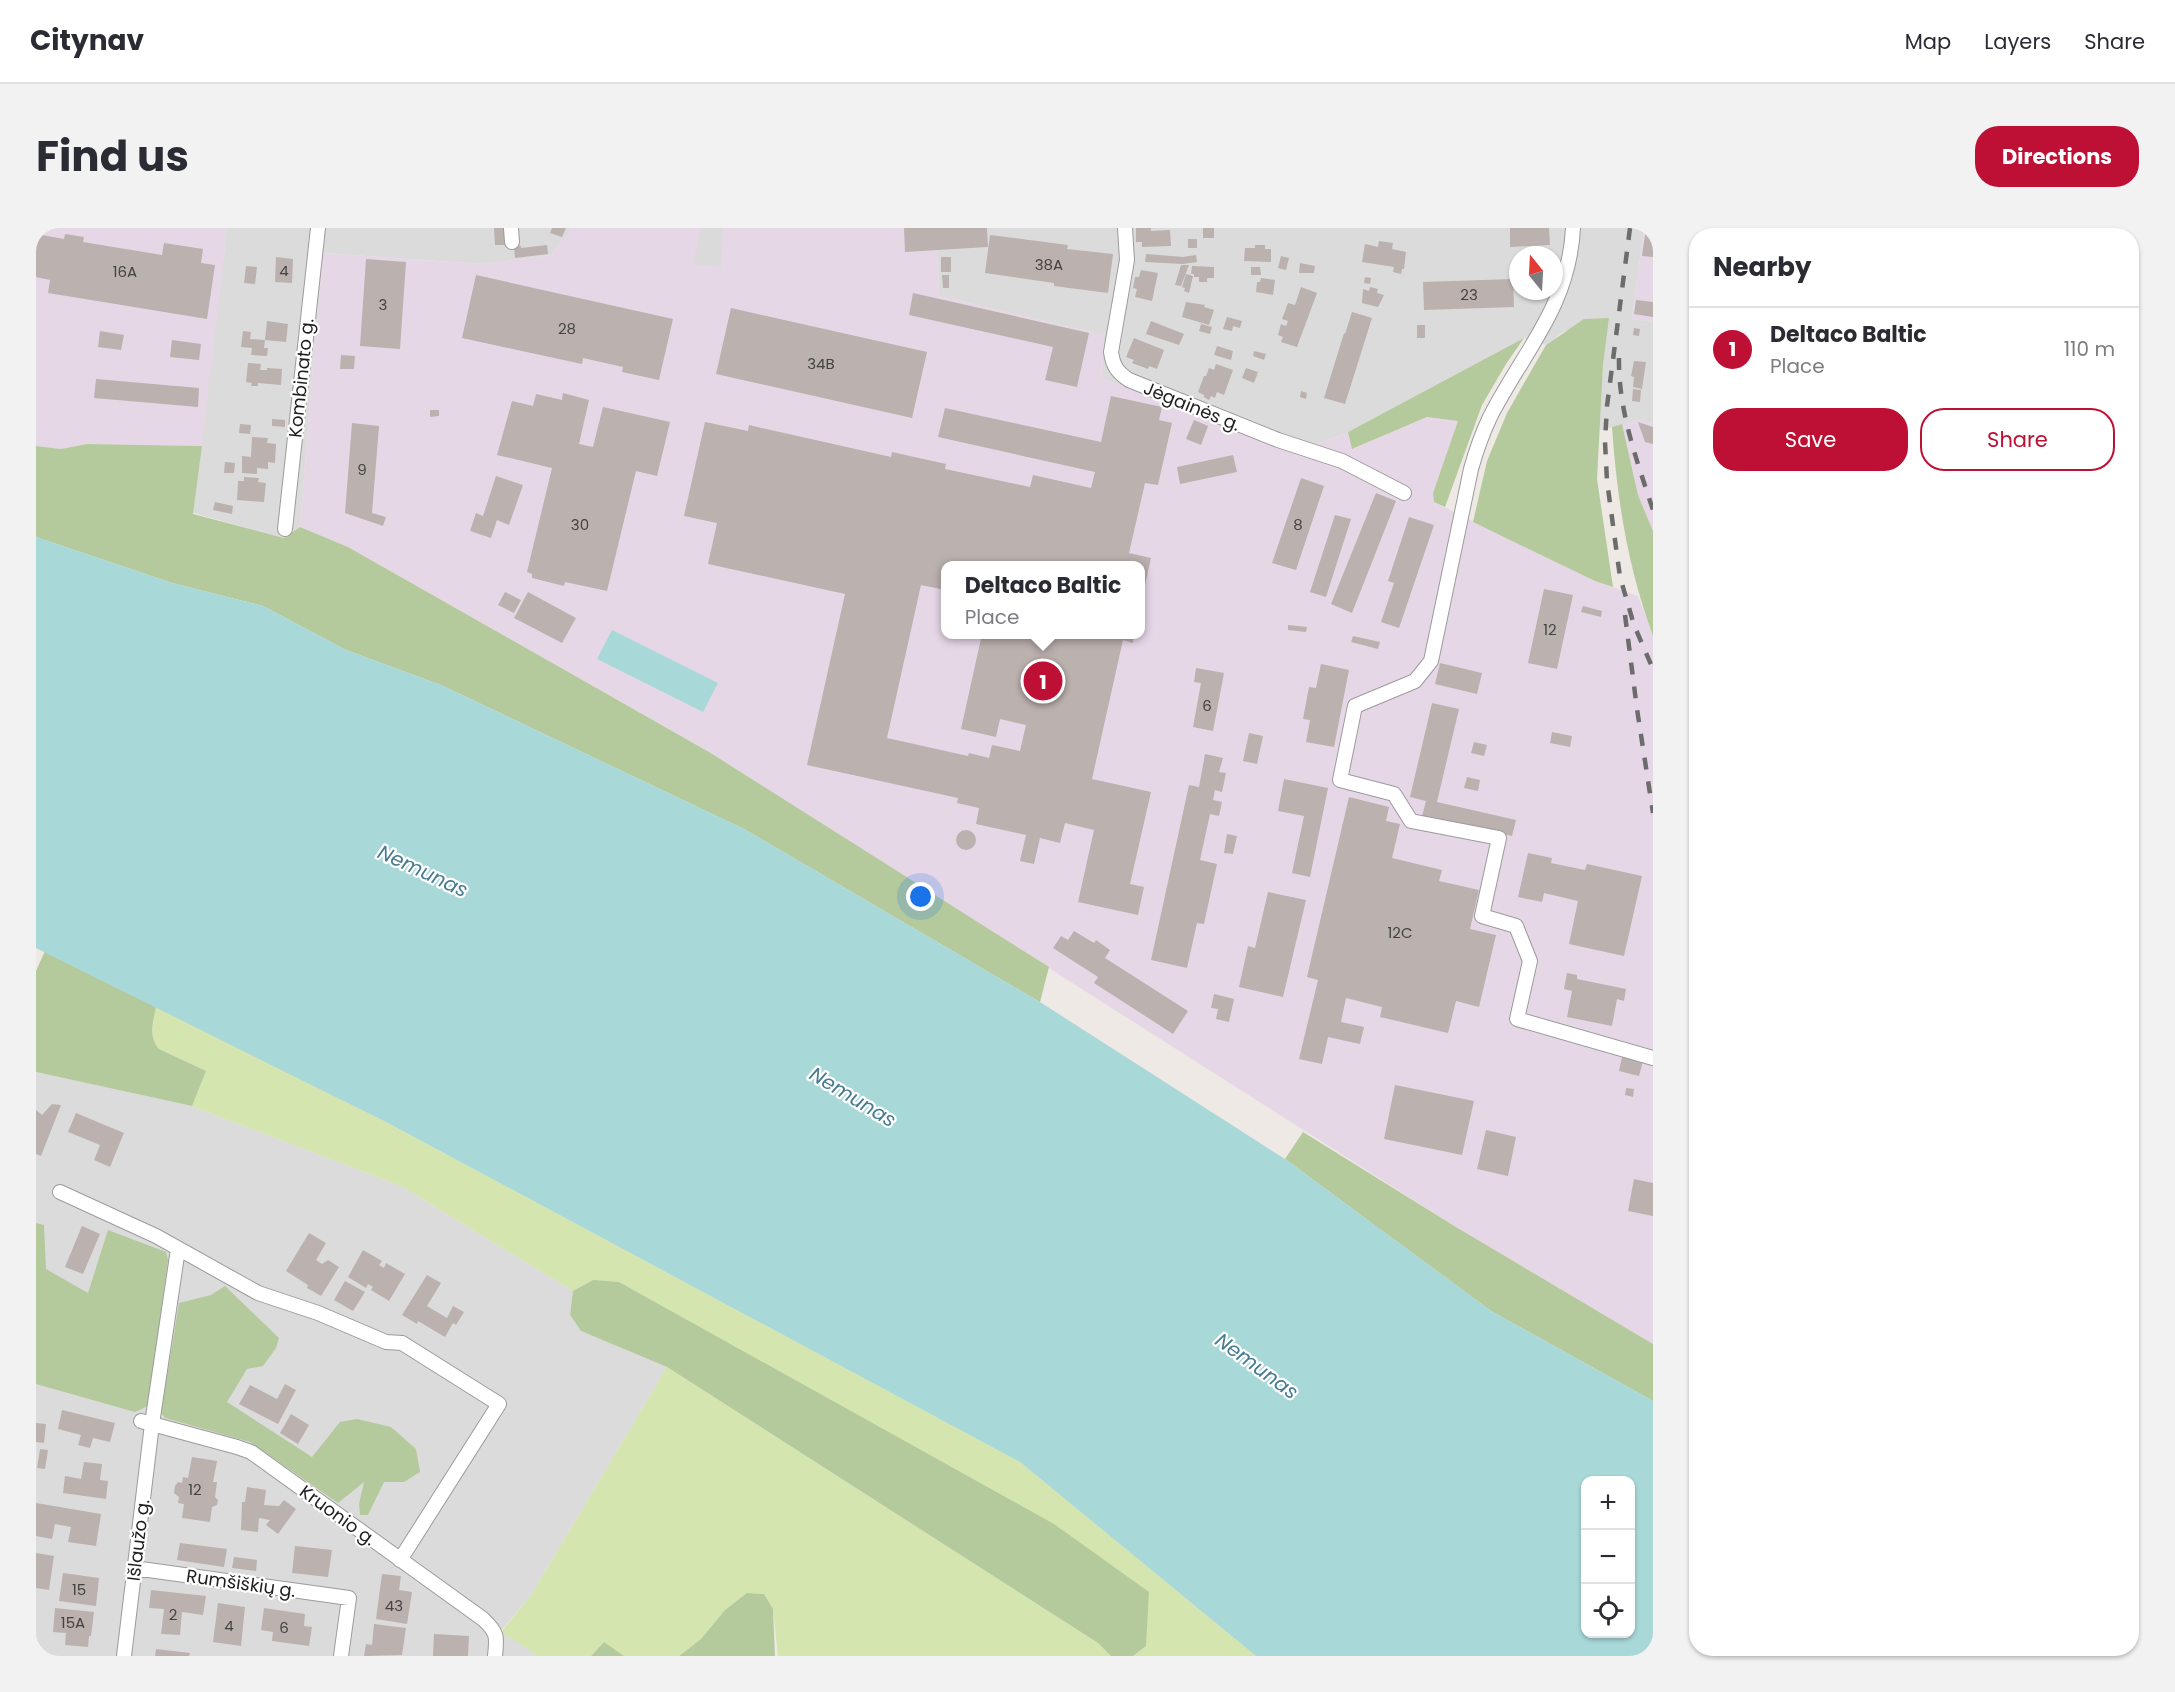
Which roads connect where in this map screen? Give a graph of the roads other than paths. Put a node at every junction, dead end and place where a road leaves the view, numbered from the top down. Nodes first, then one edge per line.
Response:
1 (318, 228) edge
2 (1125, 228) edge
3 (1573, 228) edge
4 (1404, 493) dead end
5 (285, 529) dead end
6 (1653, 1058) edge
7 (60, 1192) dead end
8 (178, 1249) junction
9 (147, 1423) junction
10 (400, 1560) junction
11 (134, 1568) junction
12 (124, 1656) edge
13 (341, 1656) edge
14 (495, 1656) edge

1 - 5 street, Kombinato g.
2 - 4 street, Jėgainės g.
3 - 6 street
7 - 8 street
8 - 9 street, Išlaužo g.
8 - 10 street
9 - 10 street, Kruonio g.
9 - 11 street, Išlaužo g.
10 - 14 street, Kruonio g.
11 - 12 street, Išlaužo g.
11 - 13 street, Rumšiškių g.

